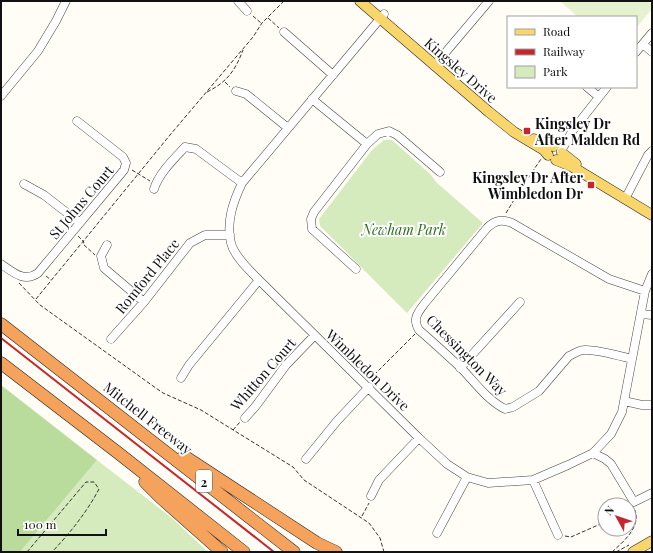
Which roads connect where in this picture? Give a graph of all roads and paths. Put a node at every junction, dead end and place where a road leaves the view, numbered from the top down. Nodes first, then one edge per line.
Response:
1 (66, 1) edge
2 (238, 1) edge
3 (284, 1) edge
4 (360, 1) edge
5 (368, 1) edge
6 (485, 2) edge
7 (247, 11) joint
8 (382, 16) junction
9 (268, 17) junction
10 (262, 23) junction
11 (284, 32) joint
12 (652, 33) edge
13 (643, 44) junction
14 (243, 49) junction
15 (637, 51) edge
16 (652, 52) edge
17 (436, 64) junction
18 (332, 75) junction
19 (588, 88) edge
20 (606, 88) edge
21 (236, 91) dead end
22 (207, 92) junction
23 (1, 96) edge
24 (599, 97) junction
25 (312, 99) junction
26 (77, 121) dead end
27 (288, 128) junction
28 (367, 144) junction
29 (652, 151) edge
30 (554, 153) junction
31 (126, 166) junction
32 (440, 172) dead end
33 (138, 174) junction
34 (144, 178) dead end
35 (242, 183) junction
36 (24, 184) dead end
37 (154, 189) dead end
38 (626, 197) junction
39 (652, 210) edge
40 (652, 215) edge
41 (503, 220) junction
42 (80, 223) junction
43 (73, 232) junction
44 (230, 235) junction
45 (84, 242) junction
46 (107, 245) dead end
47 (101, 256) junction
48 (1, 264) edge
49 (356, 269) dead end
50 (40, 271) junction
51 (652, 274) edge
52 (259, 280) junction
53 (52, 281) junction
54 (18, 282) dead end
55 (645, 291) junction
56 (36, 300) junction
57 (144, 302) junction
58 (520, 302) dead end
59 (641, 314) junction
60 (652, 315) edge
61 (1, 324) edge
62 (419, 330) junction
63 (314, 336) junction
64 (111, 339) dead end
65 (632, 359) junction
66 (1, 363) edge
67 (460, 368) junction
68 (181, 378) dead end
69 (367, 386) junction
70 (624, 401) junction
71 (652, 406) edge
72 (114, 411) junction
73 (245, 418) joint
74 (233, 430) junction
75 (419, 438) junction
76 (117, 452) junction
77 (593, 453) junction
78 (306, 459) dead end
79 (467, 478) junction
80 (533, 480) junction
81 (652, 494) edge
82 (371, 496) joint
83 (631, 497) edge
84 (637, 501) edge
85 (362, 517) junction
86 (597, 525) edge
87 (437, 533) dead end
88 (558, 535) joint
89 (628, 537) edge
90 (652, 541) edge
91 (27, 552) edge
92 (52, 552) edge
93 (222, 552) edge
94 (244, 552) edge
95 (294, 552) edge
96 (336, 552) edge
97 (384, 552) edge
98 (612, 552) edge
99 (633, 552) edge

1 - 23 street
2 - 7 street
3 - 9 path
4 - 8 main road, Kingsley Drive
5 - 8 main road, Kingsley Drive
6 - 17 street
7 - 10 path
8 - 17 main road, Kingsley Drive
8 - 18 street, Wimbledon Drive
9 - 10 path
9 - 11 path
10 - 14 path
11 - 18 street
12 - 13 street
13 - 15 street
13 - 16 street
14 - 22 path
14 - 22 path
17 - 30 main road, Kingsley Drive
18 - 25 street, Wimbledon Drive
19 - 24 street
20 - 24 street
21 - 27 street
22 - 33 path
24 - 30 street
25 - 27 street, Wimbledon Drive
25 - 28 street
26 - 31 street, St Johns Court
27 - 35 street, Wimbledon Drive
28 - 32 street
28 - 49 street
29 - 38 street
30 - 38 main road, Kingsley Drive
30 - 41 path
31 - 33 path
31 - 42 street, St Johns Court
33 - 34 path
33 - 45 path
35 - 37 street
35 - 44 street, Wimbledon Drive
36 - 42 street
38 - 39 main road, Kingsley Drive
38 - 40 main road, Kingsley Drive
41 - 55 street
41 - 62 street, Chessington Way
42 - 43 street, St Johns Court
43 - 45 path
43 - 50 street, St Johns Court
44 - 52 street, Wimbledon Drive
44 - 57 street, Romford Place
45 - 47 path
45 - 53 path
46 - 47 street
47 - 57 street
48 - 50 street
50 - 53 path
51 - 55 street, Wimbledon Drive
52 - 63 street, Wimbledon Drive
52 - 68 street
53 - 56 path
54 - 56 path
55 - 59 street, Wimbledon Drive
56 - 74 path
57 - 64 street, Romford Place
58 - 67 street
59 - 60 street
59 - 65 street, Wimbledon Drive
61 - 72 highway, Mitchell Freeway / 2
62 - 67 street, Chessington Way
62 - 69 path
63 - 69 street, Wimbledon Drive
63 - 73 street, Whitton Court
65 - 67 street, Chessington Way
65 - 70 street, Wimbledon Drive
66 - 76 highway, 2
69 - 75 street, Wimbledon Drive
69 - 78 street
70 - 71 street
70 - 77 street, Wimbledon Drive
72 - 95 highway, Mitchell Freeway / 2
72 - 96 highway
73 - 74 path, Whitton Court
74 - 85 path
75 - 79 street, Wimbledon Drive
75 - 82 street
76 - 93 highway
76 - 94 highway, 2
77 - 80 street, Wimbledon Drive
77 - 83 street
79 - 80 street, Wimbledon Drive
79 - 87 street
80 - 88 street
81 - 84 street
82 - 85 path
85 - 97 path
86 - 88 path
89 - 98 path
90 - 99 main road
91 - 92 path

